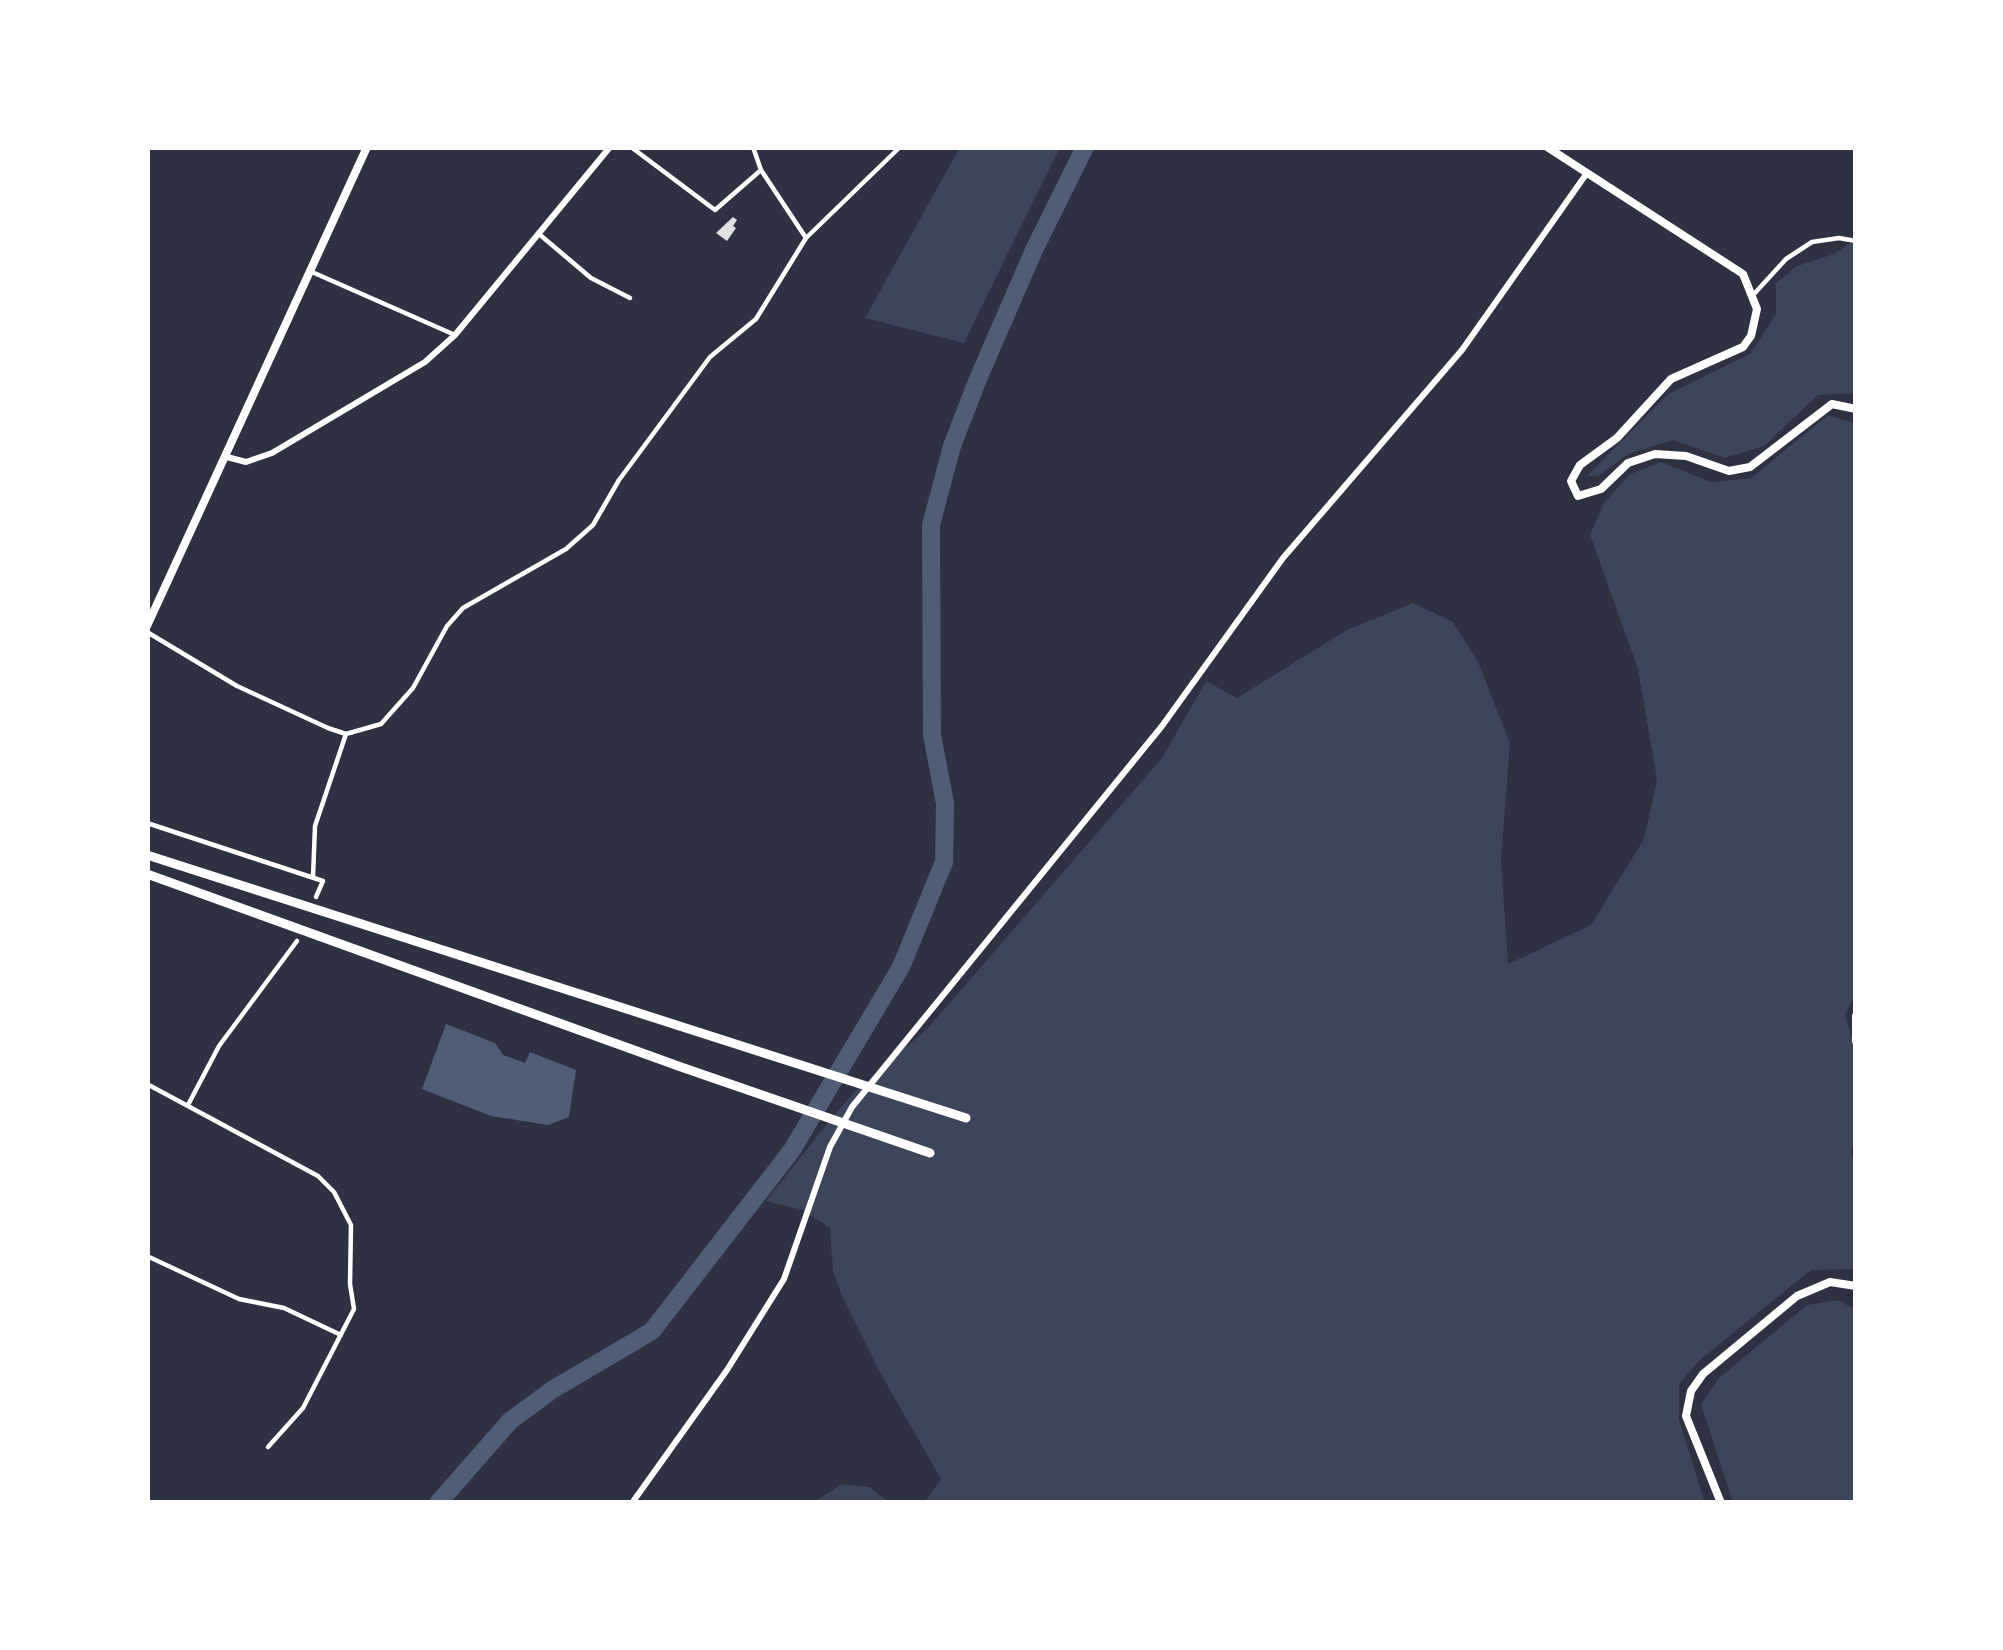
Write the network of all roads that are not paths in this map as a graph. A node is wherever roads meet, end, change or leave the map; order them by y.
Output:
1 (367, 147) edge
2 (610, 147) edge
3 (632, 147) edge
4 (753, 147) edge
5 (900, 147) edge
6 (1547, 147) edge
7 (761, 170) junction
8 (1587, 173) junction
9 (539, 234) junction
10 (806, 238) junction
11 (1856, 241) edge
12 (310, 272) junction
13 (1754, 294) junction
14 (630, 298) dead end
15 (455, 335) junction
16 (1856, 409) edge
17 (227, 458) junction
18 (147, 629) edge
19 (346, 734) junction
20 (147, 824) edge
21 (147, 855) edge
22 (147, 874) edge
23 (313, 877) junction
24 (316, 897) dead end
25 (297, 941) dead end
26 (1856, 1016) edge
27 (1856, 1041) edge
28 (147, 1085) edge
29 (188, 1105) junction
30 (966, 1118) dead end
31 (930, 1153) dead end
32 (147, 1256) edge
33 (1856, 1286) edge
34 (341, 1335) junction
35 (268, 1447) dead end
36 (1719, 1500) edge
37 (632, 1503) edge

1 - 12 main road
2 - 9 street
3 - 7 street
4 - 7 street
5 - 10 street
6 - 8 main road
7 - 10 street
8 - 13 main road
8 - 37 street
9 - 14 street
9 - 15 street
10 - 19 street
11 - 13 street
12 - 15 street
12 - 17 main road
13 - 16 main road
15 - 17 street
17 - 18 main road
18 - 19 street
19 - 23 street
20 - 23 street
21 - 30 highway
22 - 31 highway
23 - 24 street
25 - 29 street
26 - 27 main road
28 - 29 street
29 - 34 street
32 - 34 street
33 - 36 main road
34 - 35 street

